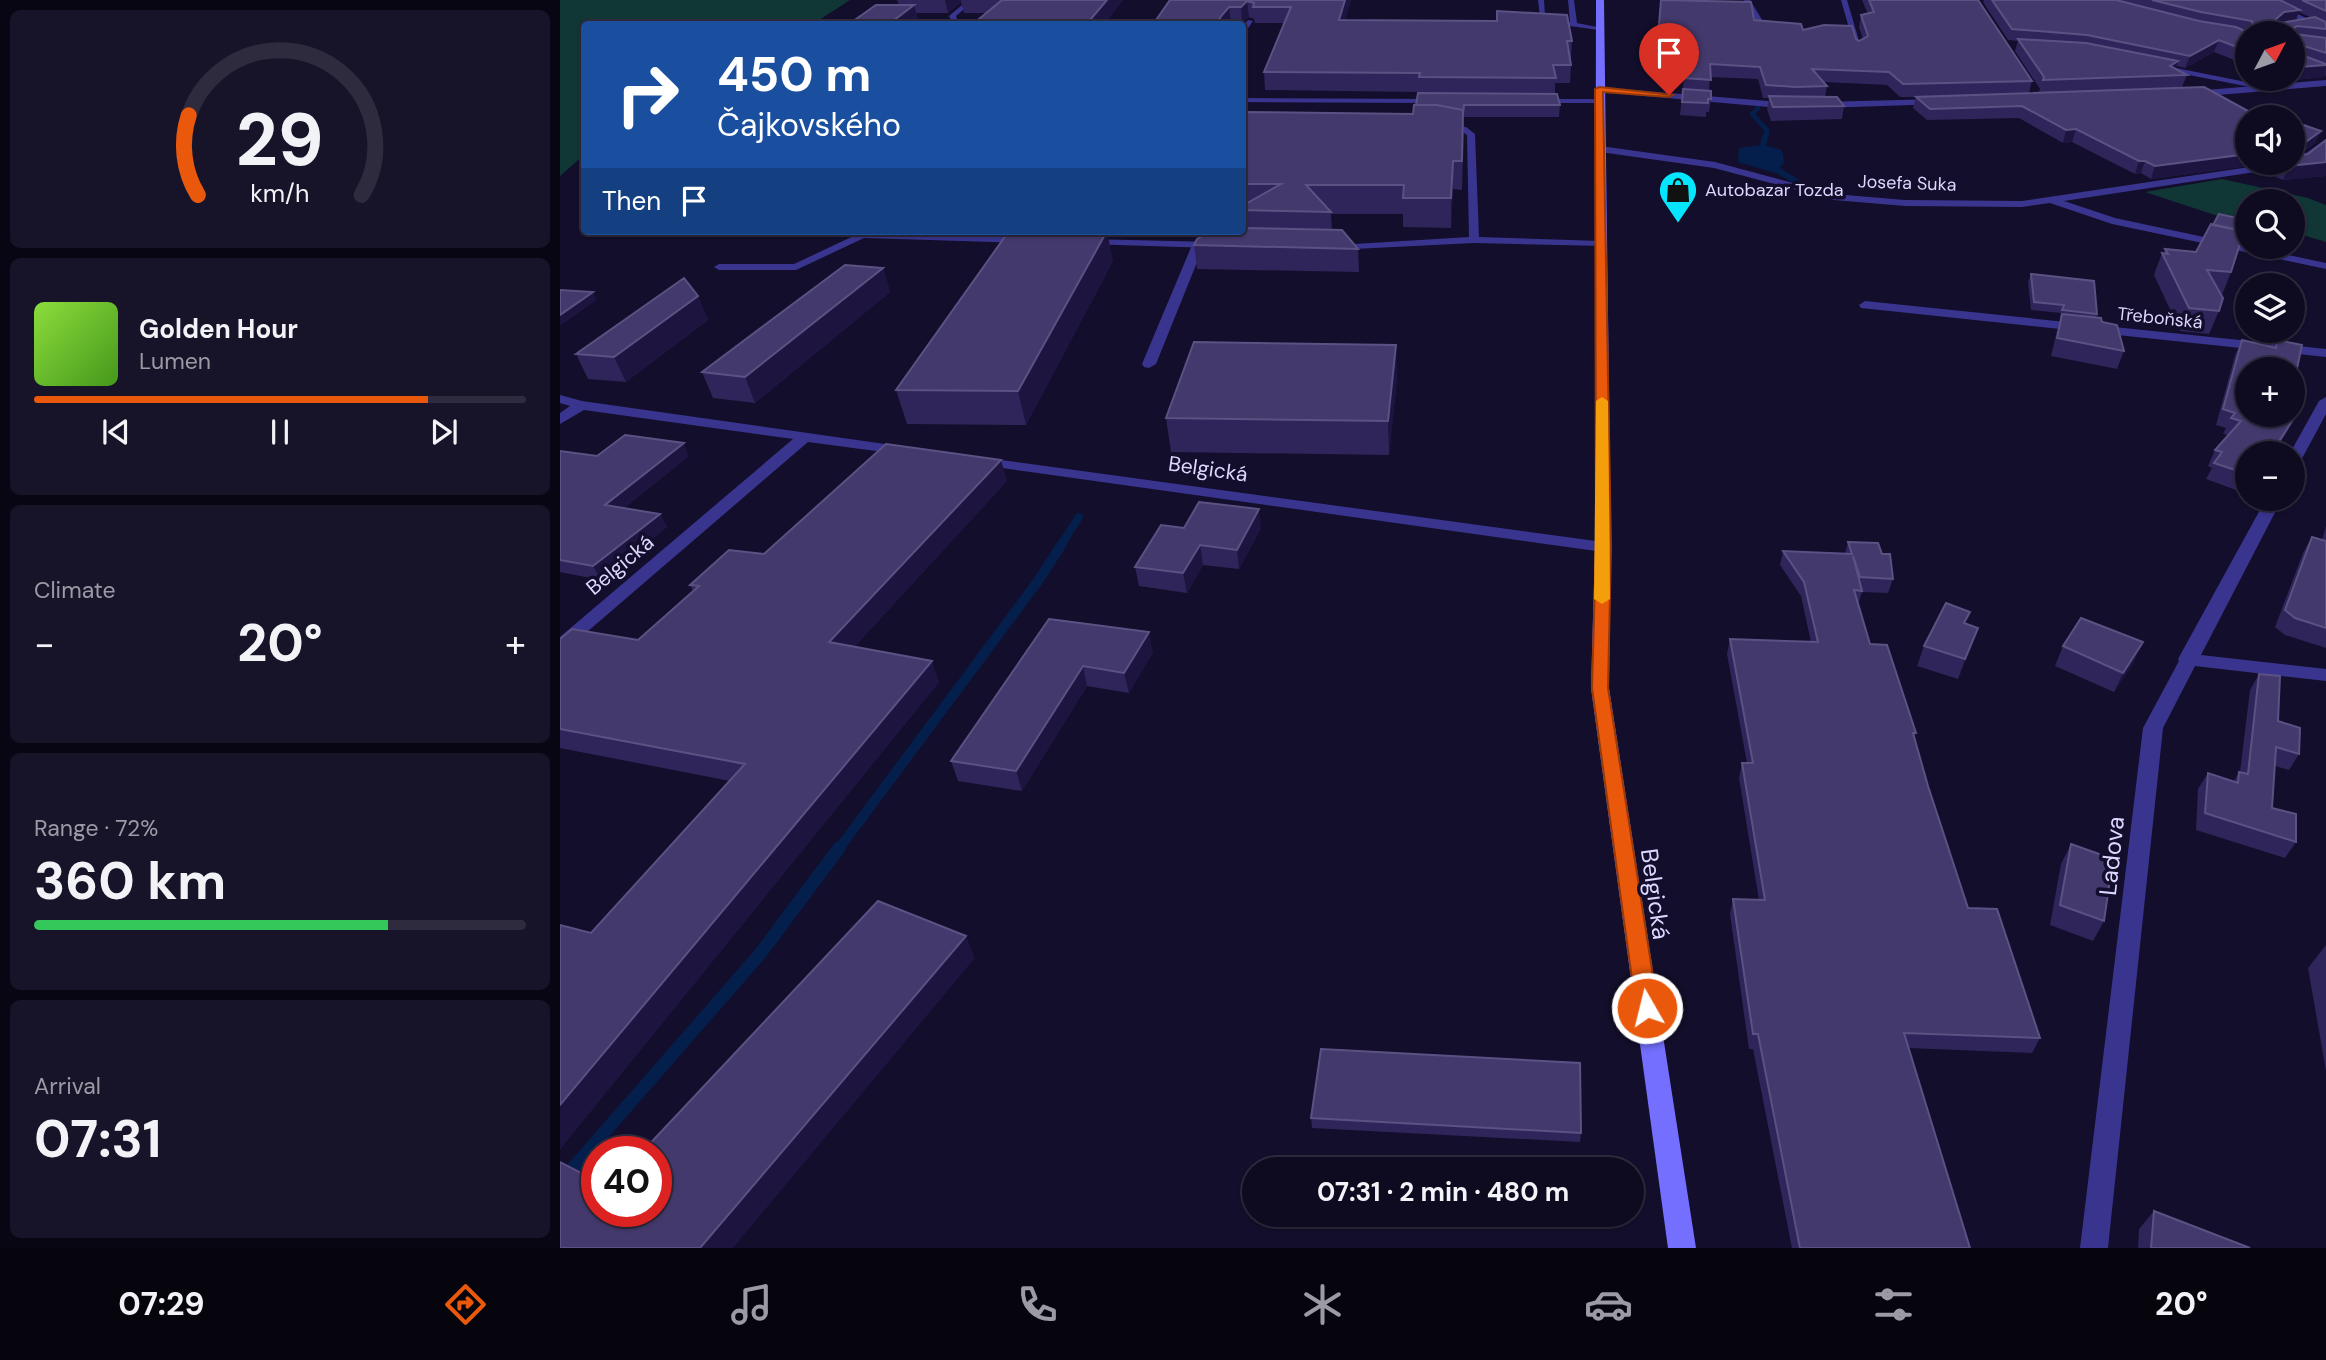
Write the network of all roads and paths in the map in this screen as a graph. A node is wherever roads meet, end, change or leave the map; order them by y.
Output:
1 (972, 0) edge
2 (1541, 0) edge
3 (1571, 0) edge
4 (1600, 0) edge
5 (1747, 0) edge
6 (1844, 0) edge
7 (2264, 0) edge
8 (952, 16) junction
9 (946, 21) edge
10 (954, 21) edge
11 (1250, 21) edge
12 (2326, 23) edge
13 (2305, 24) edge
14 (2311, 24) junction
15 (1574, 25) junction
16 (1246, 28) edge
17 (1599, 28) junction
18 (1790, 31) edge
19 (2326, 31) edge
20 (1842, 33) edge
21 (1854, 34) junction
22 (1859, 49) edge
23 (2145, 63) edge
24 (2235, 82) edge
25 (2326, 83) edge
26 (2305, 85) edge
27 (1599, 89) junction
28 (2240, 91) edge
29 (2177, 95) edge
30 (1246, 100) edge
31 (1448, 101) edge
32 (1531, 101) edge
33 (1600, 101) junction
34 (1952, 102) edge
35 (1439, 128) edge
36 (2326, 142) edge
37 (1600, 149) junction
38 (2049, 200) junction
39 (859, 235) edge
40 (912, 235) edge
41 (1036, 240) edge
42 (1474, 240) junction
43 (1077, 241) edge
44 (1198, 244) junction
45 (1601, 244) junction
46 (1224, 245) edge
47 (1329, 248) edge
48 (719, 267) dead end
49 (2326, 267) edge
50 (1865, 305) dead end
51 (2326, 353) edge
52 (1149, 364) dead end
53 (560, 399) edge
54 (2326, 401) edge
55 (581, 405) junction
56 (560, 420) edge
57 (805, 437) junction
58 (2304, 441) edge
59 (915, 452) edge
60 (957, 458) edge
61 (2268, 511) edge
62 (1604, 547) junction
63 (560, 646) edge
64 (2188, 659) junction
65 (2326, 675) edge
66 (1682, 1248) edge
67 (2094, 1248) edge

1 - 8 lane
2 - 15 lane
3 - 15 lane
4 - 17 street, Belgická
5 - 18 lane
6 - 21 lane
7 - 14 street
8 - 9 lane
8 - 10 lane
11 - 16 lane
12 - 14 street
13 - 14 street
14 - 19 street
15 - 17 lane
17 - 27 street, Belgická
20 - 21 lane
21 - 22 lane
23 - 24 lane
25 - 26 street
27 - 33 street, Belgická
27 - 34 street
28 - 29 street
30 - 31 lane
32 - 33 lane
33 - 37 street, Belgická
35 - 42 lane
36 - 38 street, Josefa Suka
37 - 38 street, Josefa Suka
37 - 45 street, Belgická
38 - 49 street, Josefa Suka
39 - 48 lane
40 - 41 lane
42 - 45 lane
42 - 47 lane
43 - 44 lane
44 - 46 lane
44 - 52 street
45 - 62 street, Belgická
50 - 51 street, Třeboňská
53 - 55 street
54 - 58 street
55 - 56 street
55 - 57 street
57 - 59 street
57 - 63 street, Belgická
60 - 62 street, Belgická
61 - 64 street, Ladova
62 - 66 street, Belgická
64 - 65 street
64 - 67 street, Ladova

